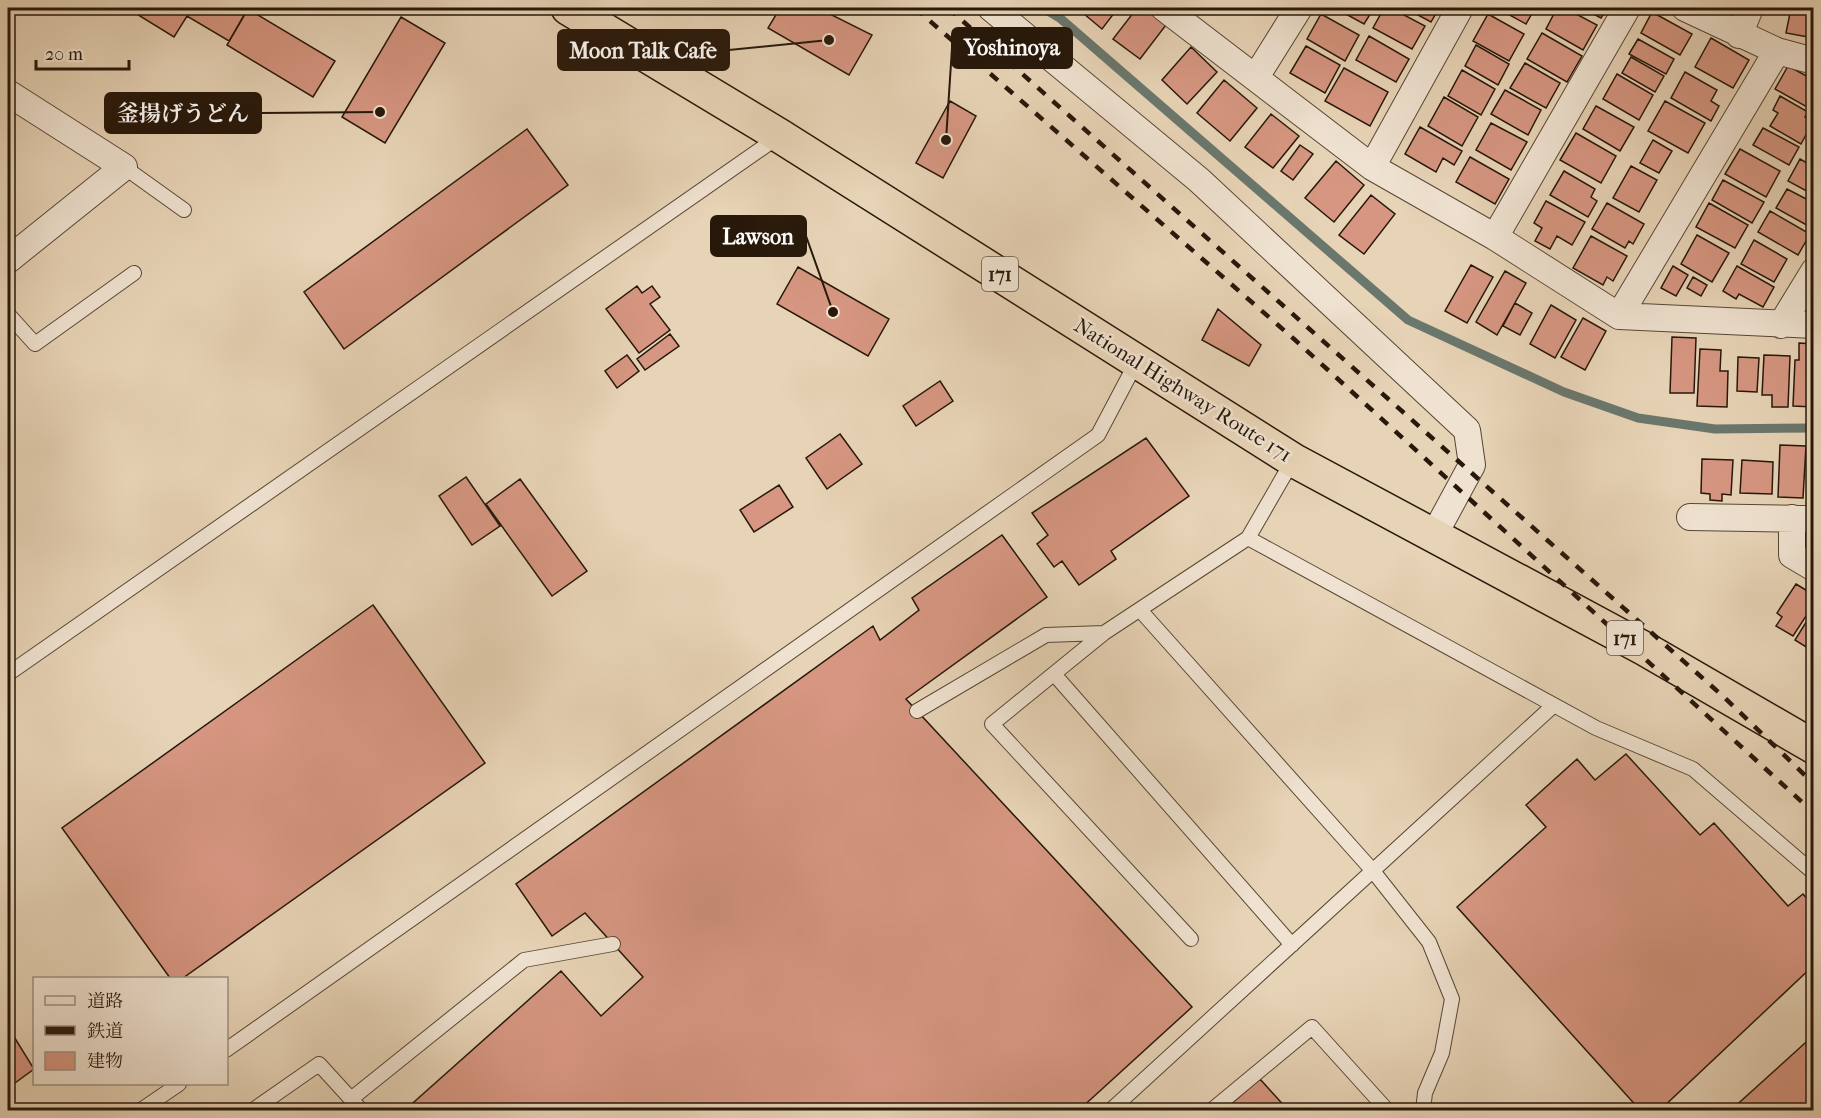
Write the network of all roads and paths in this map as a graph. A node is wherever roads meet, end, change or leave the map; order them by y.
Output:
1 (568, 8) edge
2 (991, 8) edge
3 (1164, 8) edge
4 (1299, 8) edge
5 (1460, 8) edge
6 (1627, 8) edge
7 (1685, 8) edge
8 (1750, 8) edge
9 (1739, 35) junction
10 (1777, 51) junction
11 (1814, 61) edge
12 (1256, 77) junction
13 (8, 93) edge
14 (780, 136) junction
15 (124, 167) junction
16 (1372, 167) junction
17 (184, 210) dead end
18 (1495, 237) junction
19 (8, 260) edge
20 (1814, 270) edge
21 (135, 273) dead end
22 (8, 314) edge
23 (1619, 316) junction
24 (1782, 325) junction
25 (1814, 326) edge
26 (1137, 361) junction
27 (1293, 460) junction
28 (1690, 517) dead end
29 (1803, 519) edge
30 (1248, 537) junction
31 (1433, 537) junction
32 (1814, 568) edge
33 (1140, 610) junction
34 (1104, 633) junction
35 (8, 674) edge
36 (1054, 674) junction
37 (1554, 705) junction
38 (917, 711) dead end
39 (1814, 747) edge
40 (1373, 871) junction
41 (1814, 873) edge
42 (1191, 939) dead end
43 (613, 944) dead end
44 (1292, 945) junction
45 (228, 1049) edge
46 (176, 1085) edge
47 (351, 1099) junction
48 (141, 1110) edge
49 (253, 1110) edge
50 (362, 1110) edge
51 (1111, 1110) edge
52 (1212, 1110) edge
53 (1387, 1110) edge
54 (1423, 1110) edge

1 - 14 highway, National Highway Route 171 / 171
2 - 31 street
3 - 12 street
4 - 12 street
5 - 16 street
6 - 18 street
7 - 9 street
8 - 9 street
9 - 10 street
10 - 11 street
10 - 23 street
12 - 16 street
13 - 15 street
14 - 26 highway, National Highway Route 171 / 171
14 - 35 lane
15 - 17 lane
15 - 19 street
16 - 18 street
18 - 23 street
20 - 24 street
21 - 22 lane
23 - 24 street
24 - 25 street
26 - 27 highway, National Highway Route 171 / 171
26 - 45 lane
27 - 30 lane
27 - 31 highway, National Highway Route 171 / 171
28 - 29 street
29 - 32 street
30 - 33 lane
30 - 37 lane
31 - 39 highway, National Highway Route 171 / 171
33 - 34 lane
33 - 40 lane
34 - 36 lane
34 - 38 lane
36 - 42 lane
36 - 44 lane
37 - 40 lane
37 - 41 lane
40 - 44 lane
40 - 54 lane
43 - 47 lane
44 - 51 lane
46 - 48 lane
47 - 49 lane
47 - 50 lane
52 - 53 lane

